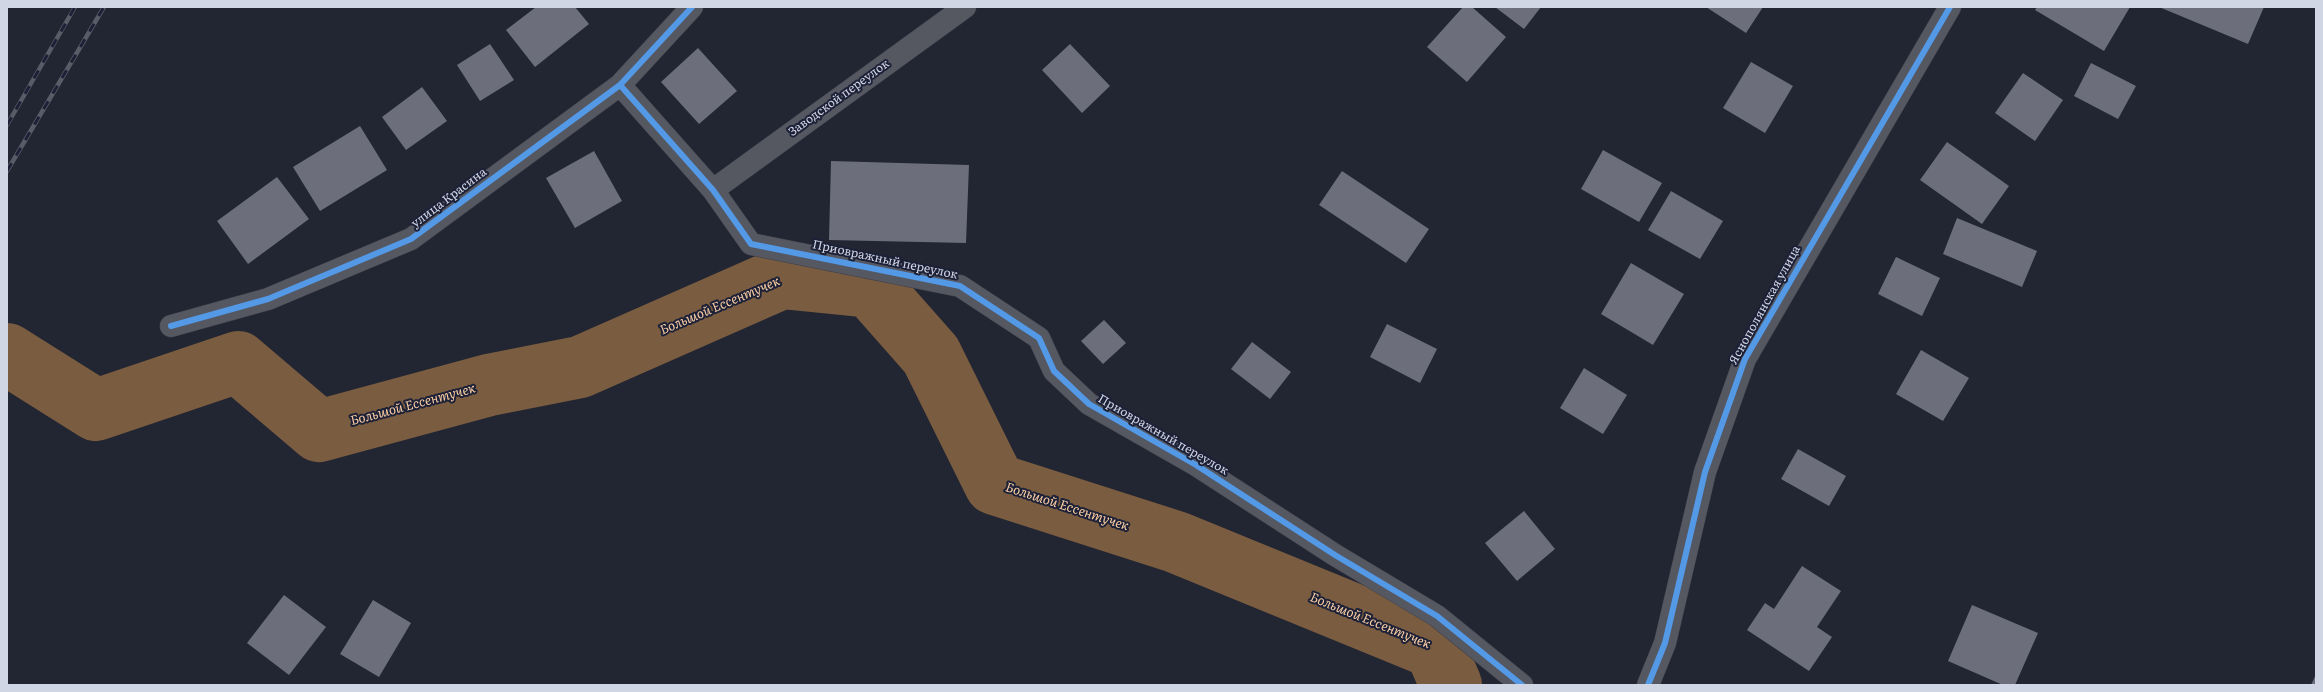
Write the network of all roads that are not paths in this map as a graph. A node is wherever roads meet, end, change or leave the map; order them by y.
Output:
1 (692, 7) edge
2 (965, 7) edge
3 (1950, 7) edge
4 (620, 84) junction
5 (713, 190) junction
6 (171, 326) dead end
7 (1522, 685) edge
8 (1648, 685) edge

1 - 4 street, улица Красина
2 - 5 street, Заводской переулок
3 - 8 street, Яснополянская улица
4 - 5 street, Приовражный переулок
4 - 6 street, улица Красина
5 - 7 street, Приовражный переулок

